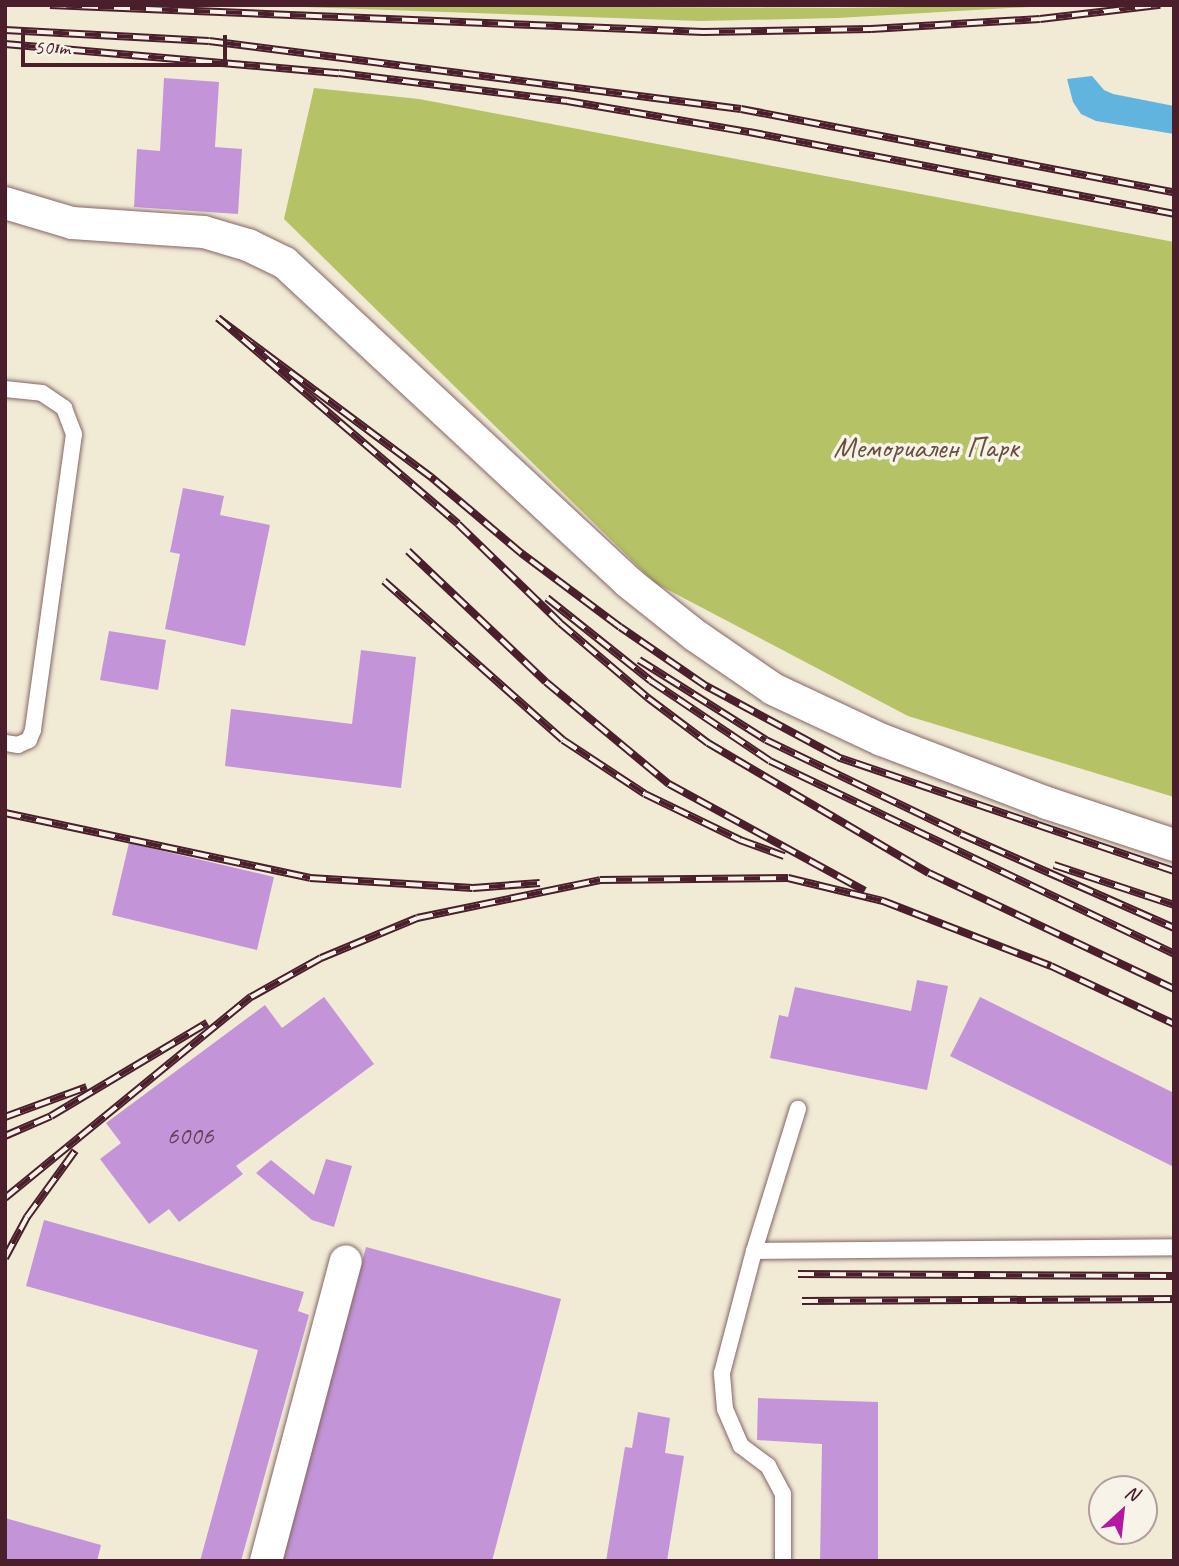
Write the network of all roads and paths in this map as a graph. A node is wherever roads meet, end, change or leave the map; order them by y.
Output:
1 (5, 203) edge
2 (5, 389) edge
3 (5, 743) edge
4 (1174, 845) edge
5 (798, 1109) dead end
6 (1174, 1247) edge
7 (754, 1251) junction
8 (346, 1261) dead end
9 (266, 1561) edge
10 (783, 1561) edge

1 - 4 street
2 - 3 lane
5 - 7 lane
6 - 7 lane
7 - 10 lane
8 - 9 street

